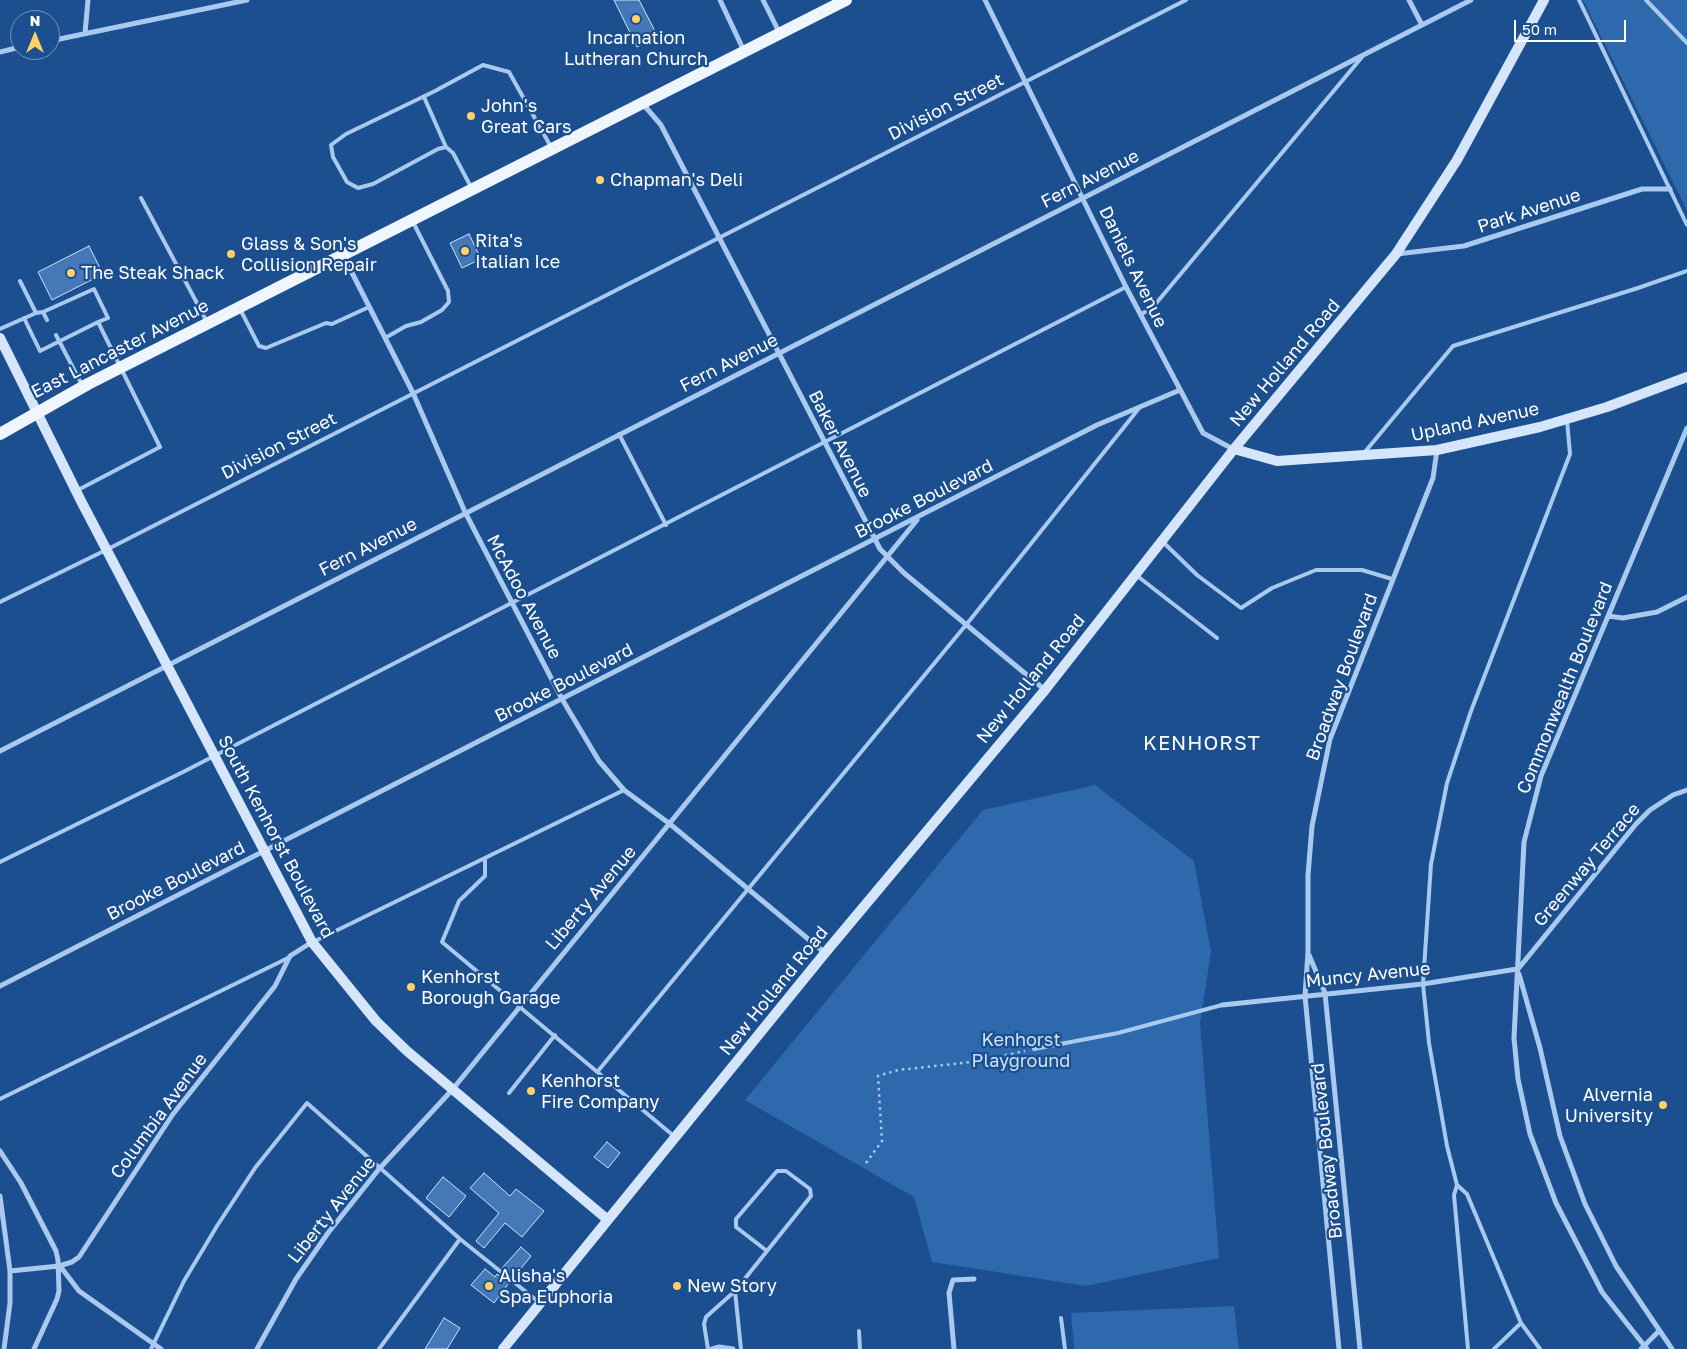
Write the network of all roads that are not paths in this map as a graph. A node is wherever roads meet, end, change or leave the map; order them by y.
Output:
1 (88, 0) edge
2 (247, 0) edge
3 (720, 0) edge
4 (763, 0) edge
5 (846, 0) edge
6 (985, 0) edge
7 (1186, 0) edge
8 (1409, 0) edge
9 (1471, 0) edge
10 (1544, 0) edge
11 (1579, 0) edge
12 (1646, 0) edge
13 (1654, 0) edge
14 (1650, 5) junction
15 (1422, 25) junction
16 (85, 33) junction
17 (780, 33) junction
18 (60, 39) edge
19 (1687, 43) edge
20 (744, 51) junction
21 (1363, 55) junction
22 (1025, 82) junction
23 (424, 97) junction
24 (643, 104) junction
25 (446, 147) junction
26 (552, 149) junction
27 (1670, 189) junction
28 (473, 190) junction
29 (141, 198) dead end
30 (1083, 198) junction
31 (412, 220) junction
32 (1687, 225) edge
33 (718, 238) junction
34 (1396, 254) junction
35 (343, 255) junction
36 (1687, 271) edge
37 (20, 281) dead end
38 (1126, 287) junction
39 (63, 303) junction
40 (239, 307) junction
41 (369, 307) junction
42 (67, 309) dead end
43 (43, 312) junction
44 (36, 313) junction
45 (1140, 315) junction
46 (24, 318) junction
47 (47, 320) dead end
48 (98, 322) junction
49 (208, 323) junction
50 (76, 325) dead end
51 (0, 329) edge
52 (80, 331) junction
53 (56, 335) dead end
54 (0, 338) edge
55 (385, 338) junction
56 (59, 342) junction
57 (778, 353) junction
58 (121, 367) junction
59 (1687, 377) edge
60 (82, 387) junction
61 (1180, 390) junction
62 (413, 393) junction
63 (1141, 406) junction
64 (37, 412) junction
65 (1566, 417) junction
66 (1687, 428) edge
67 (0, 434) edge
68 (619, 434) junction
69 (824, 444) junction
70 (1234, 449) junction
71 (1437, 450) junction
72 (1360, 456) junction
73 (76, 491) junction
74 (465, 512) junction
75 (918, 518) junction
76 (666, 525) junction
77 (875, 540) junction
78 (1162, 541) junction
79 (108, 549) junction
80 (887, 558) junction
81 (1136, 575) junction
82 (1392, 579) junction
83 (1687, 597) edge
84 (0, 602) edge
85 (512, 603) junction
86 (1608, 616) junction
87 (966, 624) junction
88 (1217, 638) dead end
89 (167, 666) junction
90 (1045, 690) junction
91 (562, 699) junction
92 (0, 751) edge
93 (213, 756) junction
94 (624, 790) junction
95 (1687, 790) edge
96 (670, 824) junction
97 (263, 852) junction
98 (485, 859) junction
99 (0, 862) edge
100 (748, 888) junction
101 (312, 942) junction
102 (1308, 952) junction
103 (826, 953) junction
104 (290, 956) junction
105 (1517, 969) junction
106 (1423, 984) junction
107 (0, 986) edge
108 (1325, 993) junction
109 (1305, 996) junction
110 (1222, 1005) joint
111 (520, 1006) junction
112 (555, 1035) junction
113 (1034, 1050) road end
114 (598, 1071) junction
115 (452, 1090) junction
116 (509, 1093) dead end
117 (0, 1099) edge
118 (675, 1137) junction
119 (0, 1151) edge
120 (379, 1169) junction
121 (1457, 1185) junction
122 (0, 1196) edge
123 (608, 1220) junction
124 (460, 1239) junction
125 (767, 1251) junction
126 (59, 1266) junction
127 (10, 1271) junction
128 (974, 1279) dead end
129 (736, 1291) junction
130 (540, 1303) junction
131 (1061, 1318) dead end
132 (1521, 1323) junction
133 (858, 1331) dead end
134 (1658, 1331) junction
135 (152, 1346) edge
136 (1644, 1348) edge
137 (4, 1349) edge
138 (34, 1349) edge
139 (161, 1349) edge
140 (257, 1349) edge
141 (379, 1349) edge
142 (503, 1349) edge
143 (710, 1349) edge
144 (733, 1349) edge
145 (741, 1349) edge
146 (860, 1349) edge
147 (954, 1349) edge
148 (1064, 1349) edge
149 (1339, 1349) edge
150 (1360, 1349) edge
151 (1468, 1349) edge
152 (1494, 1349) edge
153 (1540, 1349) edge
154 (1672, 1349) edge

1 - 16 street
2 - 16 street
3 - 20 street
4 - 17 street
5 - 17 main road, East Lancaster Avenue
6 - 22 street, Daniels Avenue
7 - 22 lane, Division Street
8 - 15 street
9 - 15 street, Fern Avenue
10 - 34 main road, New Holland Road
11 - 27 lane
12 - 14 lane
13 - 14 lane
14 - 19 lane
15 - 21 street, Fern Avenue
16 - 18 street
17 - 20 main road, East Lancaster Avenue
20 - 24 main road, East Lancaster Avenue
21 - 30 street, Fern Avenue
21 - 45 lane
22 - 30 street, Daniels Avenue
22 - 33 lane, Division Street
23 - 25 lane
23 - 25 lane
23 - 26 lane
24 - 26 main road, East Lancaster Avenue
24 - 33 street, Baker Avenue
25 - 28 lane
26 - 28 main road, East Lancaster Avenue
27 - 32 lane
27 - 34 street, Park Avenue
28 - 31 main road, East Lancaster Avenue
29 - 49 lane
30 - 38 street, Daniels Avenue
30 - 57 street, Fern Avenue
31 - 35 main road, East Lancaster Avenue
31 - 55 lane
33 - 57 street, Baker Avenue
33 - 62 lane, Division Street
34 - 70 main road, New Holland Road
35 - 40 main road, East Lancaster Avenue
35 - 41 street, McAdoo Avenue
36 - 72 lane
37 - 44 lane
38 - 45 street, Daniels Avenue
38 - 69 lane
39 - 42 lane
39 - 43 lane
39 - 48 lane
40 - 41 lane
40 - 49 main road, East Lancaster Avenue
41 - 55 street, McAdoo Avenue
43 - 44 lane
43 - 47 lane
44 - 46 lane
45 - 61 street, Daniels Avenue
46 - 51 lane
46 - 56 lane
48 - 52 lane
48 - 58 lane
49 - 58 main road, East Lancaster Avenue
50 - 52 lane
52 - 56 lane
53 - 56 lane
54 - 64 main road, South Kenhorst Boulevard
55 - 62 street, McAdoo Avenue
56 - 60 lane
57 - 68 street, Fern Avenue
57 - 69 street, Baker Avenue
58 - 60 main road, East Lancaster Avenue
58 - 73 lane
59 - 65 main road, Upland Avenue
60 - 64 main road, East Lancaster Avenue
61 - 63 street, Brooke Boulevard
61 - 70 street, Daniels Avenue
62 - 74 street, McAdoo Avenue
62 - 79 lane, Division Street
63 - 75 street, Brooke Boulevard
63 - 87 lane, Brooke Boulevard
64 - 67 main road, East Lancaster Avenue
64 - 73 main road, South Kenhorst Boulevard
65 - 71 main road, Upland Avenue
65 - 106 lane
66 - 86 street, Commonwealth Boulevard
68 - 74 street, Fern Avenue
68 - 76 lane
69 - 76 lane
69 - 77 street, Baker Avenue
70 - 72 main road, Upland Avenue
70 - 78 main road, New Holland Road
71 - 72 main road, Upland Avenue
71 - 82 street, Broadway Boulevard
73 - 79 main road, South Kenhorst Boulevard
74 - 85 street, McAdoo Avenue
74 - 89 street, Fern Avenue
75 - 77 street, Brooke Boulevard
75 - 80 street, Liberty Avenue
76 - 85 lane
77 - 80 street, Baker Avenue
77 - 91 street, Brooke Boulevard
78 - 81 main road, New Holland Road
78 - 82 lane
79 - 84 lane, Division Street
79 - 89 main road, South Kenhorst Boulevard
80 - 87 street, Baker Avenue
80 - 96 street, Liberty Avenue
81 - 88 lane
81 - 90 main road, New Holland Road
82 - 102 street, Broadway Boulevard
83 - 86 street
85 - 91 street, McAdoo Avenue
85 - 93 lane
86 - 105 street, Commonwealth Boulevard
87 - 90 street, Baker Avenue
87 - 100 lane, Brooke Boulevard
89 - 92 street, Fern Avenue
89 - 93 main road, South Kenhorst Boulevard
90 - 103 main road, New Holland Road
91 - 94 street, McAdoo Avenue
91 - 97 street, Brooke Boulevard
93 - 97 main road, South Kenhorst Boulevard
93 - 99 lane
94 - 96 street, McAdoo Avenue
94 - 98 lane
95 - 105 street, Greenway Terrace
96 - 100 street, McAdoo Avenue
96 - 111 street, Liberty Avenue
97 - 101 main road, South Kenhorst Boulevard
97 - 107 street, Brooke Boulevard
98 - 101 lane
98 - 111 lane
100 - 103 street, McAdoo Avenue
100 - 114 lane, Brooke Boulevard
101 - 104 street
101 - 115 main road, South Kenhorst Boulevard
102 - 108 street, Broadway Boulevard
102 - 109 street, Broadway Boulevard
103 - 118 main road, New Holland Road
104 - 117 lane
104 - 126 street, Columbia Avenue
105 - 106 street, Muncy Avenue
105 - 134 street, Commonwealth Boulevard
105 - 136 street, Commonwealth Boulevard
106 - 108 street, Muncy Avenue
106 - 121 lane
108 - 109 street, Muncy Avenue
108 - 150 street, Broadway Boulevard
109 - 110 street, Muncy Avenue
109 - 149 street, Broadway Boulevard
110 - 113 lane
111 - 112 lane
111 - 115 street, Liberty Avenue
112 - 114 lane
112 - 116 lane
114 - 118 lane
115 - 120 street, Liberty Avenue
115 - 123 main road, South Kenhorst Boulevard
118 - 123 main road, New Holland Road
119 - 126 street
120 - 124 lane
120 - 135 lane
120 - 140 street, Liberty Avenue
121 - 132 lane
121 - 151 lane
122 - 127 street
123 - 130 main road, New Holland Road
124 - 130 lane
124 - 141 lane
125 - 125 lane
125 - 129 lane
126 - 127 street, Columbia Avenue
126 - 135 street
126 - 138 street
127 - 137 street
128 - 147 street
129 - 143 lane
129 - 145 lane
130 - 142 main road, New Holland Road
131 - 148 lane
132 - 152 lane
132 - 153 lane
133 - 146 lane
134 - 136 street
134 - 154 street, Commonwealth Boulevard
135 - 139 street
143 - 144 street

